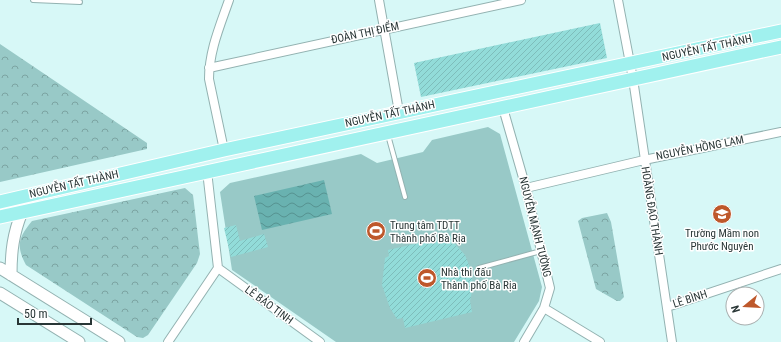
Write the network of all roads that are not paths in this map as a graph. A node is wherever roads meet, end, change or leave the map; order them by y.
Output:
1 (33, 0) edge
2 (229, 0) edge
3 (379, 0) edge
4 (521, 0) edge
5 (618, 0) edge
6 (80, 2) dead end
7 (384, 29) junction
8 (781, 31) edge
9 (781, 47) edge
10 (628, 64) junction
11 (209, 68) junction
12 (633, 79) junction
13 (503, 108) junction
14 (399, 112) junction
15 (388, 132) junction
16 (781, 132) edge
17 (224, 150) junction
18 (644, 160) junction
19 (207, 171) junction
20 (526, 188) junction
21 (405, 197) dead end
22 (0, 202) edge
23 (22, 212) junction
24 (0, 217) edge
25 (541, 250) junction
26 (0, 268) edge
27 (218, 268) junction
28 (479, 268) dead end
29 (781, 269) edge
30 (11, 275) junction
31 (0, 293) edge
32 (667, 307) junction
33 (544, 308) junction
34 (79, 342) edge
35 (119, 342) edge
36 (168, 342) edge
37 (320, 342) edge
38 (524, 342) edge
39 (600, 342) edge
40 (672, 342) edge

1 - 6 lane
2 - 11 street
3 - 7 street
4 - 7 street, ĐOÀN THỊ ĐIỂM
5 - 10 street, HOÀNG ĐẠO THÀNH
7 - 11 street, ĐOÀN THỊ ĐIỂM
7 - 14 street
8 - 10 main road, NGUYỄN TẤT THÀNH
9 - 12 main road, NGUYỄN TẤT THÀNH
10 - 12 street, HOÀNG ĐẠO THÀNH
10 - 14 main road, NGUYỄN TẤT THÀNH
11 - 17 street
12 - 13 main road, NGUYỄN TẤT THÀNH
12 - 18 street, HOÀNG ĐẠO THÀNH
13 - 15 main road, NGUYỄN TẤT THÀNH
13 - 20 street, NGUYỄN MẠNH TƯỜNG
14 - 17 main road, NGUYỄN TẤT THÀNH
15 - 19 main road, NGUYỄN TẤT THÀNH
15 - 21 lane
16 - 18 street, NGUYỄN HỒNG LAM
17 - 22 main road, NGUYỄN TẤT THÀNH
18 - 20 street, NGUYỄN HỒNG LAM
18 - 32 street, HOÀNG ĐẠO THÀNH
19 - 23 main road, NGUYỄN TẤT THÀNH
19 - 27 street
20 - 25 street, NGUYỄN MẠNH TƯỜNG
23 - 24 main road, NGUYỄN TẤT THÀNH
23 - 30 main road
25 - 28 lane
25 - 33 street, NGUYỄN MẠNH TƯỜNG
26 - 30 main road
27 - 36 street
27 - 37 street, LÊ BẢO TỊNH
29 - 32 street, LÊ BÌNH
30 - 35 main road
31 - 34 main road
32 - 40 street, HOÀNG ĐẠO THÀNH
33 - 38 street, NGUYỄN MẠNH TƯỜNG
33 - 39 street

